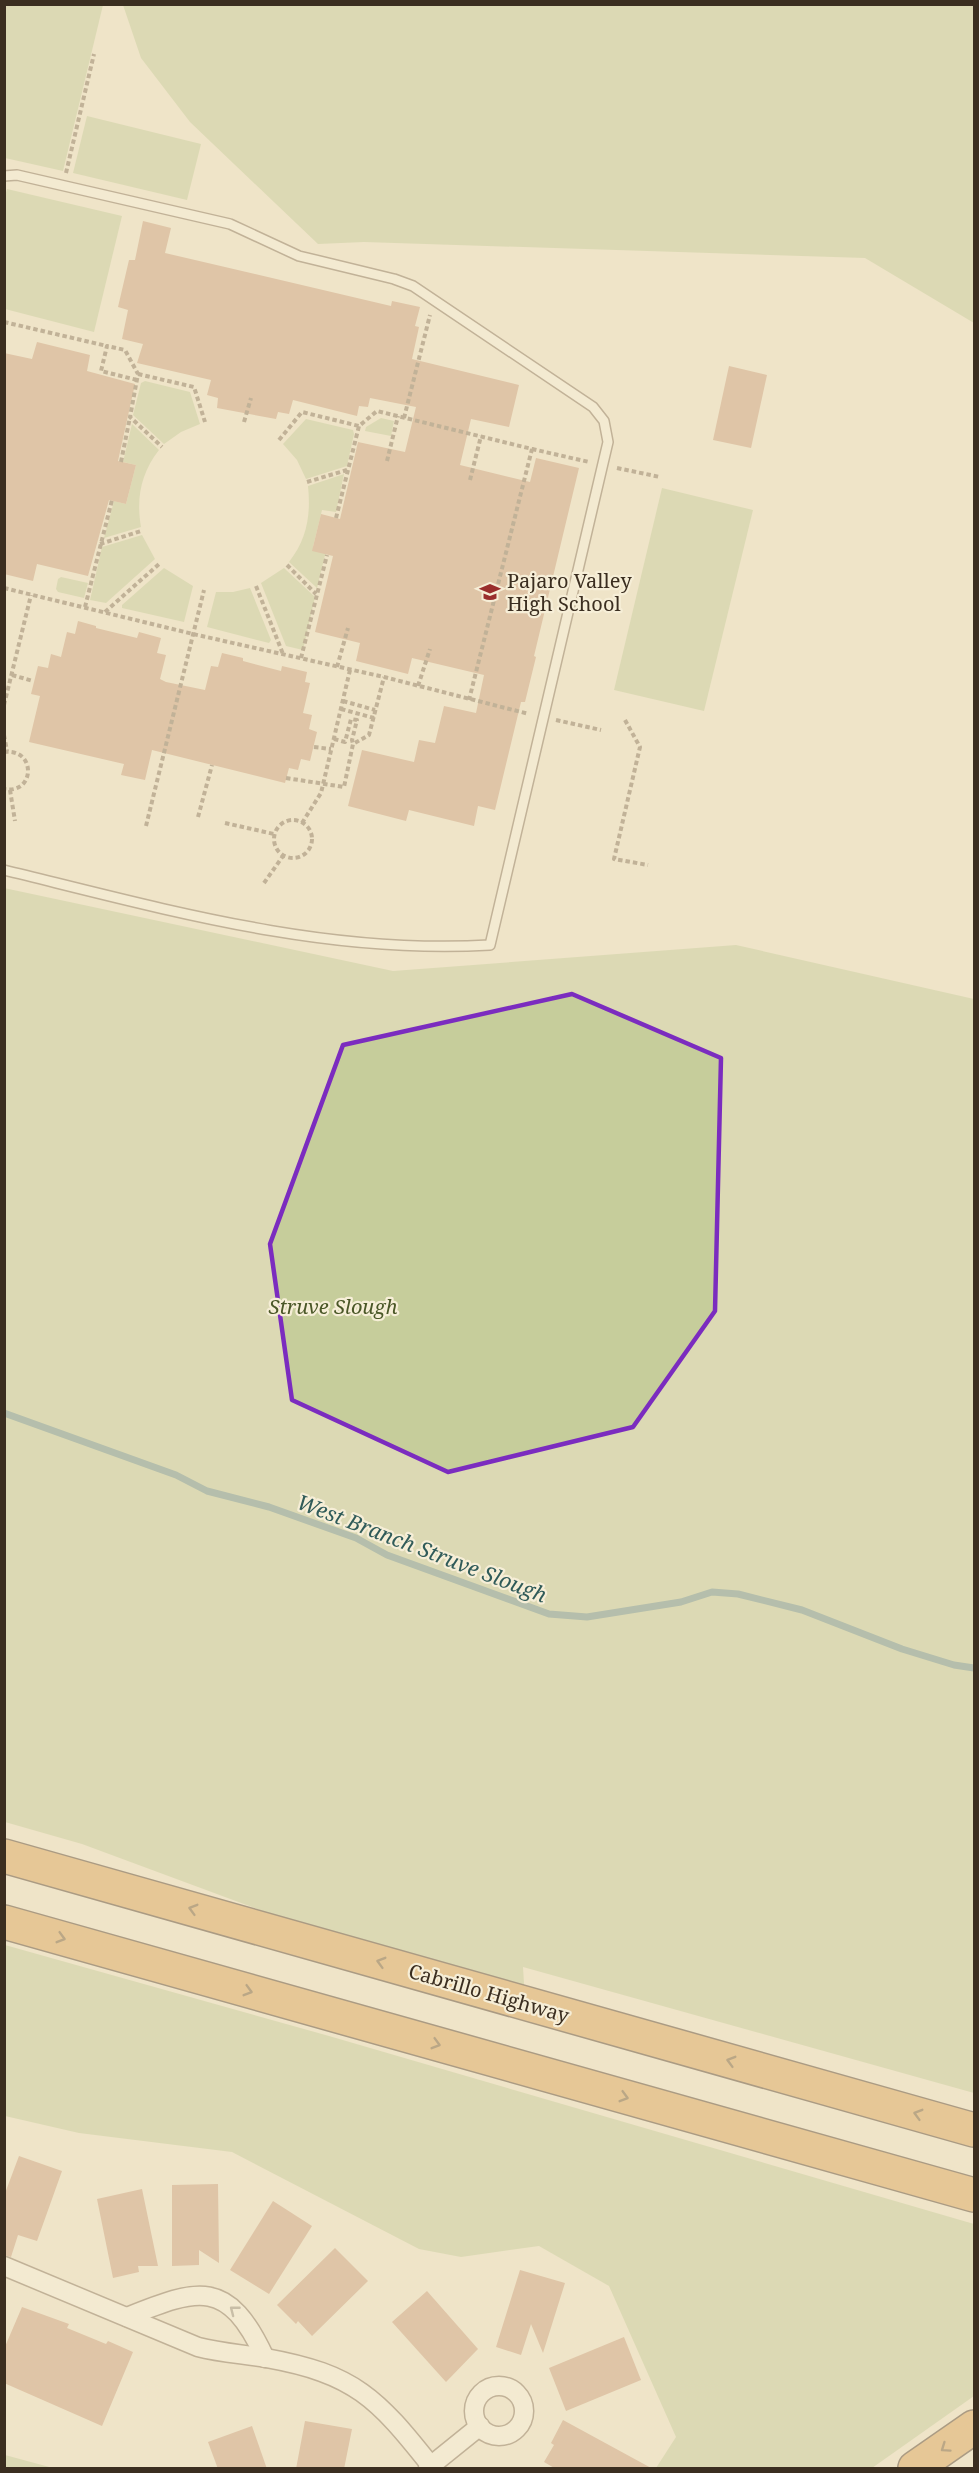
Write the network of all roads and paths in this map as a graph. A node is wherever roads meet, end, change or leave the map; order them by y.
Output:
1 (94, 54) dead end
2 (4, 176) edge
3 (63, 185) junction
4 (434, 300) junction
5 (4, 322) edge
6 (107, 346) junction
7 (138, 374) junction
8 (136, 380) junction
9 (251, 398) dead end
10 (398, 416) junction
11 (130, 417) junction
12 (404, 418) junction
13 (205, 422) dead end
14 (244, 422) dead end
15 (358, 426) junction
16 (481, 436) junction
17 (279, 440) dead end
18 (162, 447) dead end
19 (532, 449) junction
20 (387, 461) dead end
21 (121, 462) dead end
22 (603, 465) junction
23 (615, 468) dead end
24 (623, 469) dead end
25 (348, 470) junction
26 (660, 477) dead end
27 (470, 480) dead end
28 (307, 482) dead end
29 (112, 500) dead end
30 (336, 518) dead end
31 (141, 531) dead end
32 (100, 544) junction
33 (327, 555) dead end
34 (159, 564) dead end
35 (286, 565) dead end
36 (256, 586) dead end
37 (4, 588) edge
38 (204, 590) dead end
39 (316, 594) junction
40 (31, 595) junction
41 (85, 607) junction
42 (104, 612) junction
43 (348, 628) dead end
44 (193, 634) junction
45 (430, 649) dead end
46 (283, 654) junction
47 (301, 658) junction
48 (337, 667) junction
49 (350, 670) junction
50 (12, 675) junction
51 (384, 677) junction
52 (33, 681) dead end
53 (418, 686) junction
54 (469, 700) junction
55 (342, 701) junction
56 (4, 705) edge
57 (341, 709) junction
58 (375, 710) junction
59 (531, 715) dead end
60 (374, 717) junction
61 (626, 720) dead end
62 (565, 722) dead end
63 (601, 730) dead end
64 (4, 735) edge
65 (333, 739) junction
66 (353, 744) junction
67 (314, 747) dead end
68 (331, 750) junction
69 (6, 752) edge
70 (212, 765) dead end
71 (286, 778) dead end
72 (323, 783) junction
73 (7, 790) edge
74 (198, 817) dead end
75 (15, 821) dead end
76 (225, 823) dead end
77 (302, 823) junction
78 (146, 826) dead end
79 (274, 834) junction
80 (283, 856) junction
81 (648, 865) dead end
82 (4, 870) edge
83 (264, 884) dead end
84 (4, 1856) edge
85 (4, 1922) edge
86 (975, 2130) edge
87 (975, 2195) edge
88 (4, 2266) edge
89 (127, 2317) junction
90 (265, 2358) junction
91 (480, 2426) dead end
92 (975, 2427) edge
93 (429, 2467) edge
94 (915, 2469) edge

1 - 3 path
2 - 3 lane
3 - 4 lane
4 - 12 path
4 - 22 lane
5 - 6 path
6 - 7 path
6 - 8 path
7 - 8 path
7 - 13 path
8 - 11 path
9 - 14 path
10 - 12 path
10 - 15 path
10 - 20 path
11 - 18 path
11 - 21 path
12 - 16 path
15 - 17 path
15 - 25 path
16 - 19 path
16 - 27 path
19 - 22 path
19 - 54 path
22 - 23 path
22 - 82 lane
24 - 26 path
25 - 28 path
25 - 30 path
29 - 32 path
31 - 32 path
32 - 41 path
33 - 39 path
34 - 42 path
35 - 39 path
36 - 46 path
37 - 40 path
38 - 44 path
39 - 47 path
40 - 41 path
40 - 50 path
41 - 42 path
42 - 44 path
43 - 48 path
44 - 46 path
44 - 78 path
45 - 53 path
46 - 47 path
47 - 48 path
48 - 49 path
49 - 51 path
49 - 55 path
50 - 52 path
50 - 56 path
51 - 53 path
51 - 58 path
53 - 54 path
54 - 59 path
55 - 57 path
55 - 58 path
57 - 60 path
57 - 65 path
58 - 60 path
60 - 66 path
61 - 81 path
62 - 63 path
64 - 69 path
65 - 66 path
65 - 68 path
66 - 72 path
67 - 68 path
68 - 72 path
69 - 73 path
70 - 74 path
71 - 72 path
72 - 77 path
73 - 75 path
76 - 79 path
77 - 79 path
77 - 80 path
79 - 80 path
80 - 83 path
86 -> 84 highway, Cabrillo Highway
85 -> 87 highway
88 - 89 street
89 - 90 street
90 -> 89 street
90 - 93 street
91 - 93 street
92 -> 94 highway

